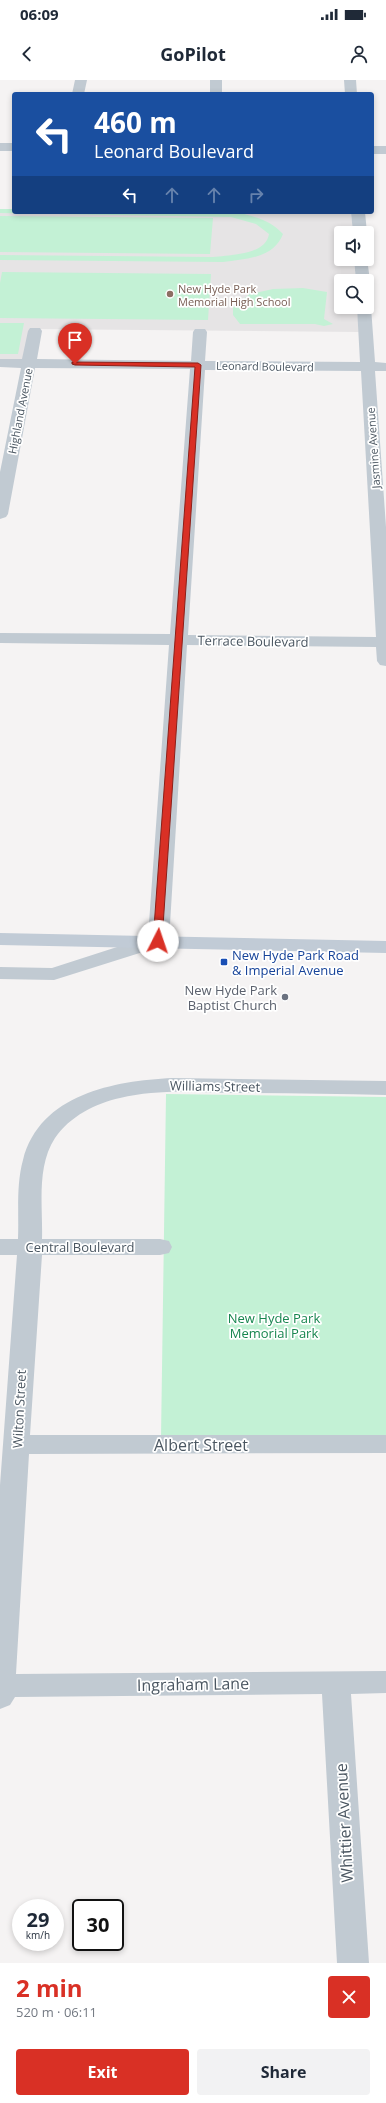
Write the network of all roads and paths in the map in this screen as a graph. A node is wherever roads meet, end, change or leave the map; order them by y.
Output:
1 (81, 80) edge
2 (216, 80) edge
3 (350, 80) edge
4 (78, 92) edge
5 (216, 92) edge
6 (351, 92) edge
7 (0, 147) edge
8 (12, 147) edge
9 (374, 150) edge
10 (386, 150) edge
11 (358, 214) edge
12 (359, 226) edge
13 (364, 314) edge
14 (35, 331) dead end
15 (200, 332) dead end
16 (0, 363) edge
17 (29, 363) junction
18 (198, 365) junction
19 (368, 367) junction
20 (386, 367) edge
21 (0, 514) edge
22 (0, 638) edge
23 (179, 640) junction
24 (385, 642) edge
25 (386, 661) edge
26 (0, 939) edge
27 (158, 941) junction
28 (386, 947) edge
29 (0, 973) edge
30 (386, 1088) edge
31 (53, 1125) joint
32 (0, 1247) edge
33 (30, 1247) junction
34 (160, 1247) dead end
35 (386, 1444) edge
36 (17, 1445) junction
37 (336, 1682) junction
38 (386, 1682) edge
39 (0, 1691) edge
40 (353, 1963) edge

1 - 4 street
2 - 5 street
3 - 6 street
7 - 8 street
9 - 10 street
11 - 12 street
13 - 19 street, Jasmine Avenue
14 - 17 street, Highland Avenue
15 - 18 street
16 - 17 street, Leonard Boulevard
17 - 18 street, Leonard Boulevard
17 - 21 street, Highland Avenue
18 - 19 street, Leonard Boulevard
18 - 23 street
19 - 20 street, Leonard Boulevard
19 - 24 street, Jasmine Avenue
22 - 23 street, Terrace Boulevard
23 - 24 street, Terrace Boulevard
23 - 27 street
24 - 25 street, Jasmine Avenue
26 - 27 main road
27 - 28 main road
27 - 29 street
30 - 31 street, Williams Street
31 - 33 street, Wilton Street
32 - 33 street, Central Boulevard
33 - 34 street, Central Boulevard
33 - 36 street, Wilton Street
35 - 36 street, Albert Street
36 - 39 street, Wilton Street
37 - 38 street, Ingraham Lane
37 - 39 street, Ingraham Lane
37 - 40 street, Whittier Avenue

